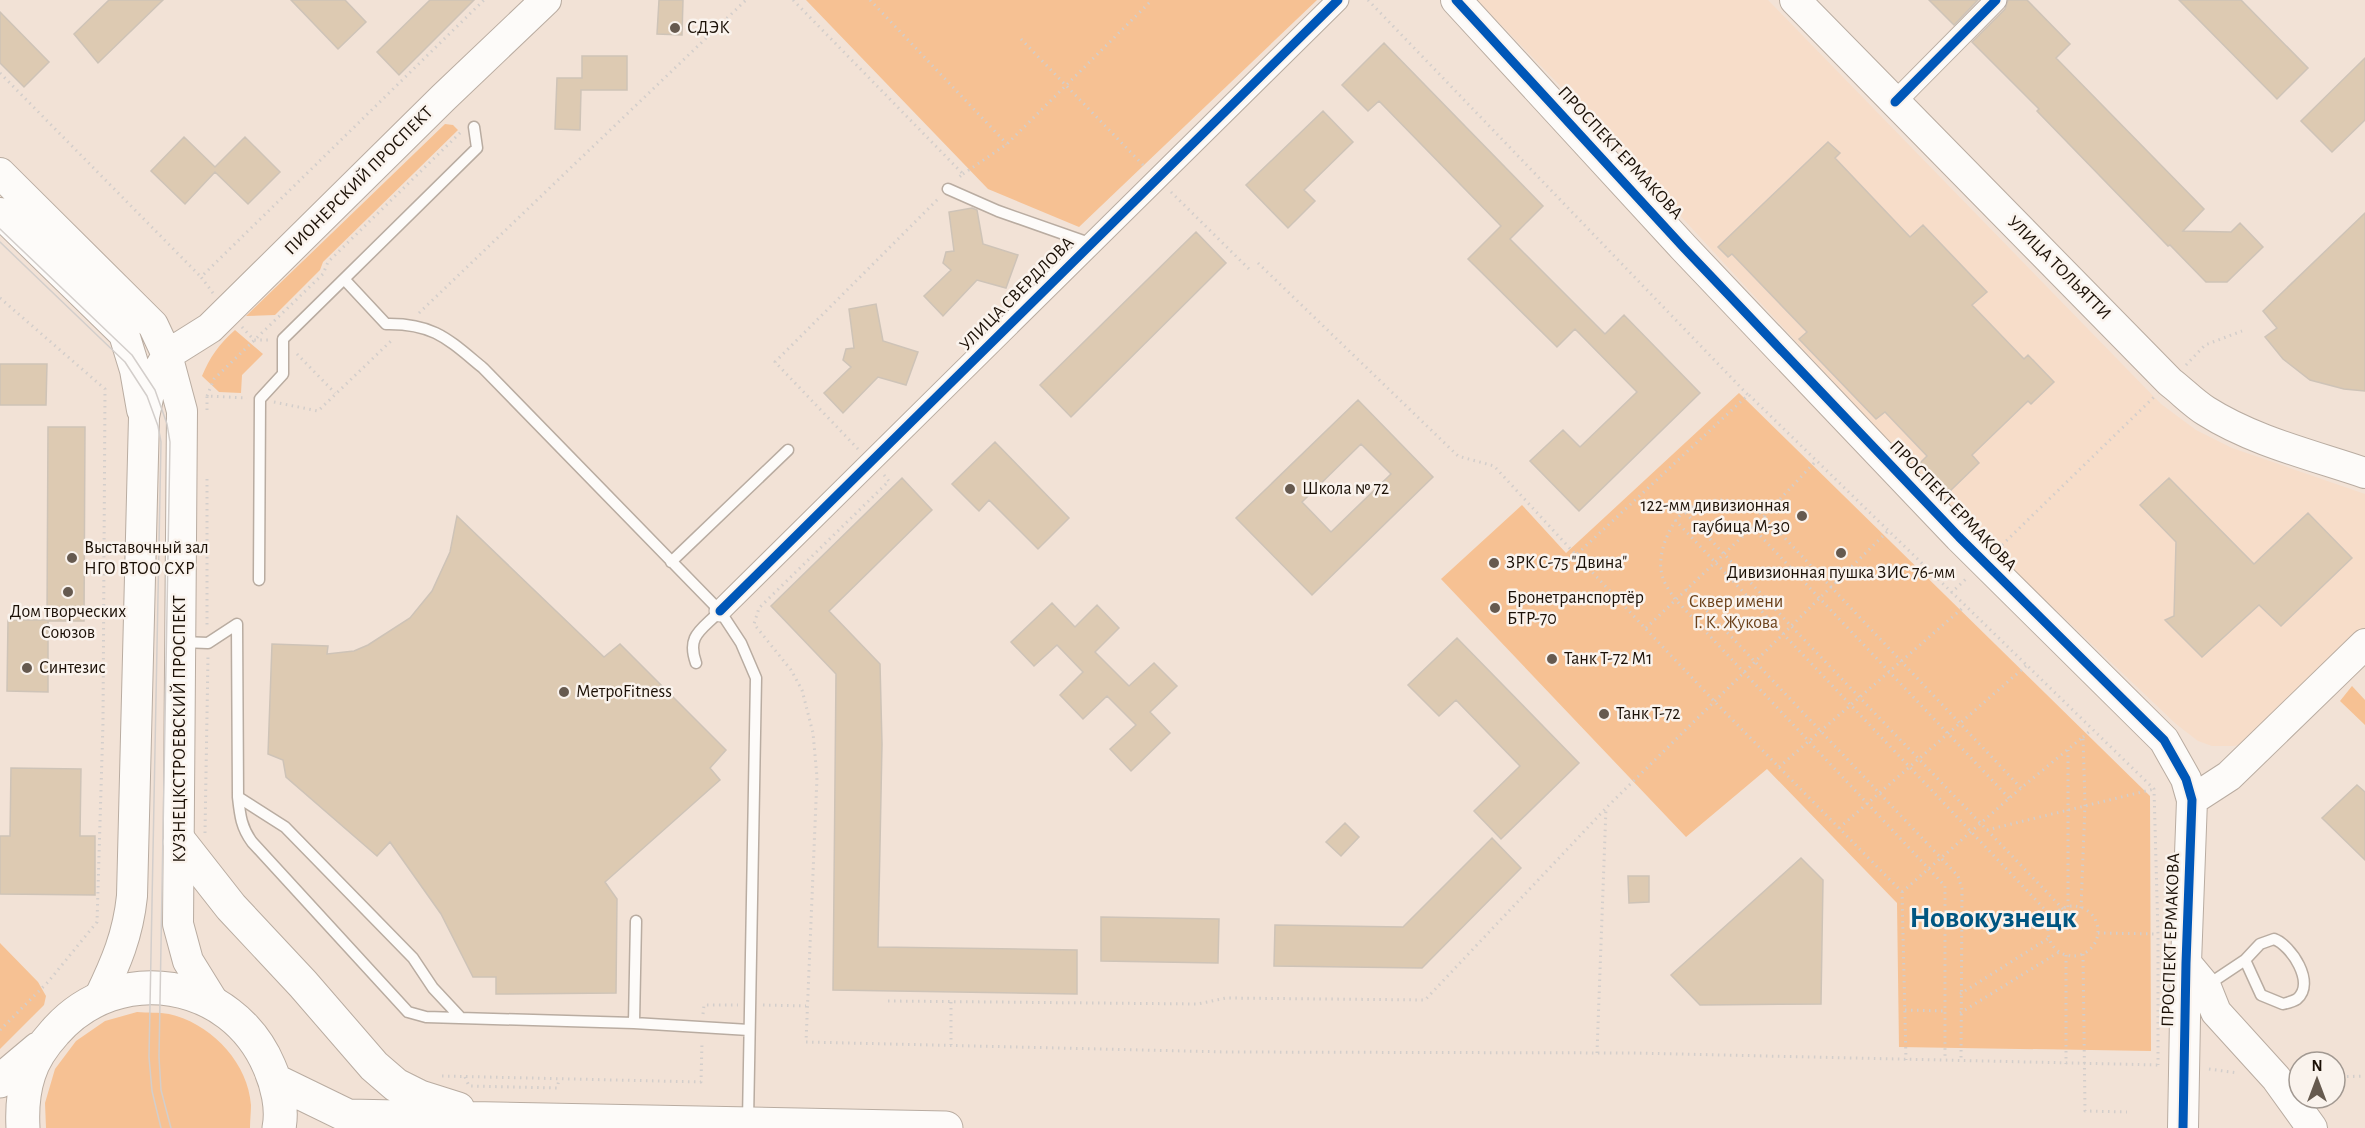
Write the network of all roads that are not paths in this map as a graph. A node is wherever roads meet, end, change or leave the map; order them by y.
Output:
1 (546, 0) edge
2 (1338, 0) edge
3 (1456, 0) edge
4 (1795, 0) edge
5 (1996, 0) edge
6 (1895, 102) junction
7 (472, 125) road end
8 (0, 173) edge
9 (948, 189) dead end
10 (32, 204) junction
11 (0, 213) edge
12 (1092, 244) junction
13 (344, 279) junction
14 (210, 328) junction
15 (124, 334) junction
16 (167, 355) junction
17 (194, 415) junction
18 (144, 417) junction
19 (788, 450) dead end
20 (2365, 472) edge
21 (671, 562) junction
22 (259, 580) dead end
23 (720, 611) junction
24 (195, 642) junction
25 (2365, 644) edge
26 (696, 663) dead end
27 (238, 797) junction
28 (2192, 800) junction
29 (192, 841) junction
30 (636, 921) dead end
31 (2245, 960) junction
32 (2186, 963) junction
33 (2206, 987) junction
34 (99, 998) junction
35 (214, 1003) junction
36 (461, 1018) junction
37 (634, 1023) junction
38 (749, 1029) junction
39 (42, 1046) junction
40 (0, 1081) edge
41 (276, 1081) junction
42 (338, 1122) edge
43 (488, 1124) edge
44 (748, 1124) junction
45 (0, 1126) edge
46 (7, 1128) edge
47 (22, 1128) edge
48 (279, 1128) edge
49 (946, 1128) edge
50 (2183, 1128) edge
51 (2312, 1128) edge

1 - 14 main road, ПИОНЕРСКИЙ ПРОСПЕКТ
2 - 12 street, УЛИЦА СВЕРДЛОВА
3 - 28 main road, ПРОСПЕКТ ЕРМАКОВА
4 - 6 main road, УЛИЦА ТОЛЬЯТТИ
5 - 6 street
6 - 20 main road, УЛИЦА ТОЛЬЯТТИ
7 - 13 lane
8 - 10 main road, КУЗНЕЦКСТРОЕВСКИЙ ПРОСПЕКТ
9 - 12 lane
10 - 14 main road
10 - 16 main road, КУЗНЕЦКСТРОЕВСКИЙ ПРОСПЕКТ
11 - 15 main road
12 - 23 street, УЛИЦА СВЕРДЛОВА
13 - 21 lane
13 - 22 lane
14 - 16 main road, ПИОНЕРСКИЙ ПРОСПЕКТ
14 - 17 main road, КУЗНЕЦКСТРОЕВСКИЙ ПРОСПЕКТ
15 - 16 main road
15 - 18 main road
16 - 17 main road, КУЗНЕЦКСТРОЕВСКИЙ ПРОСПЕКТ
16 - 18 main road
17 - 24 main road, КУЗНЕЦКСТРОЕВСКИЙ ПРОСПЕКТ
18 - 34 main road
19 - 21 lane
21 - 23 lane
23 - 26 lane
23 - 38 lane
24 - 27 lane
24 - 29 main road, КУЗНЕЦКСТРОЕВСКИЙ ПРОСПЕКТ
25 - 28 main road
27 - 36 lane
27 - 36 lane
28 - 32 main road, ПРОСПЕКТ ЕРМАКОВА
29 - 35 main road, КУЗНЕЦКСТРОЕВСКИЙ ПРОСПЕКТ
29 - 43 main road
30 - 37 lane
31 - 31 lane
31 - 33 lane
32 - 33 main road, ПРОСПЕКТ ЕРМАКОВА
32 - 50 main road, ПРОСПЕКТ ЕРМАКОВА
33 - 51 main road, ПРОСПЕКТ ЕРМАКОВА
34 - 35 main road
34 - 39 main road
35 - 41 main road
36 - 37 lane
37 - 38 lane
38 - 44 lane
39 - 40 main road
39 - 47 main road
41 - 42 main road
41 - 48 main road
42 - 43 main road
43 - 44 main road
44 - 49 main road
45 - 46 main road

